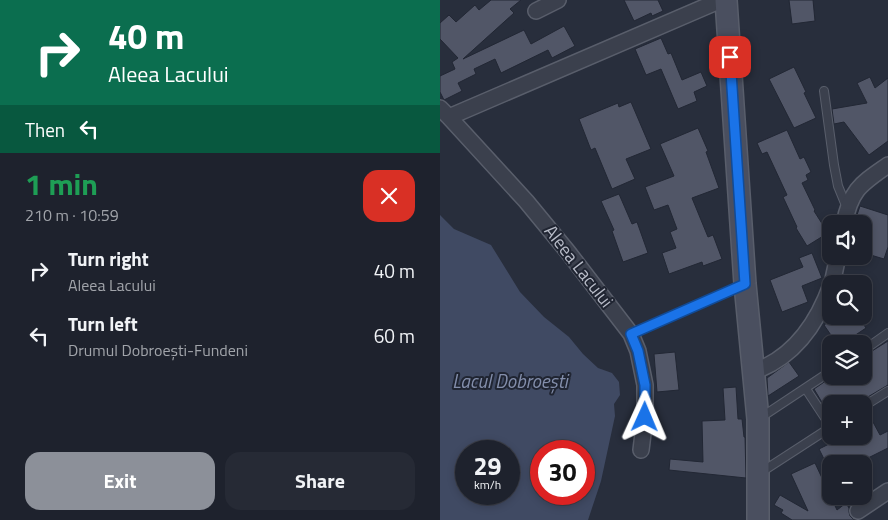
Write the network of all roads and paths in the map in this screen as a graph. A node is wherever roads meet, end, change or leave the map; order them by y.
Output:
1 (558, 0) edge
2 (721, 0) edge
3 (726, 0) edge
4 (536, 11) dead end
5 (824, 91) dead end
6 (445, 112) edge
7 (888, 165) edge
8 (847, 208) junction
9 (846, 215) edge
10 (745, 284) junction
11 (822, 307) edge
12 (888, 333) edge
13 (631, 334) junction
14 (872, 344) edge
15 (753, 372) junction
16 (822, 377) edge
17 (806, 389) junction
18 (888, 391) edge
19 (872, 401) edge
20 (822, 413) edge
21 (758, 419) junction
22 (822, 433) edge
23 (641, 450) dead end
24 (759, 474) junction
25 (888, 491) edge
26 (858, 511) dead end
27 (758, 520) edge

1 - 4 street
2 - 6 street
3 - 10 street
5 - 8 lane
6 - 13 street, Aleea Lacului
7 - 8 street
8 - 9 street
10 - 13 lane
10 - 15 street
11 - 15 street
12 - 14 lane
13 - 23 street, Aleea Lacului
15 - 21 street
16 - 17 lane
17 - 20 lane
17 - 21 lane
18 - 19 lane
21 - 24 street
22 - 24 lane
24 - 27 street
25 - 26 street

